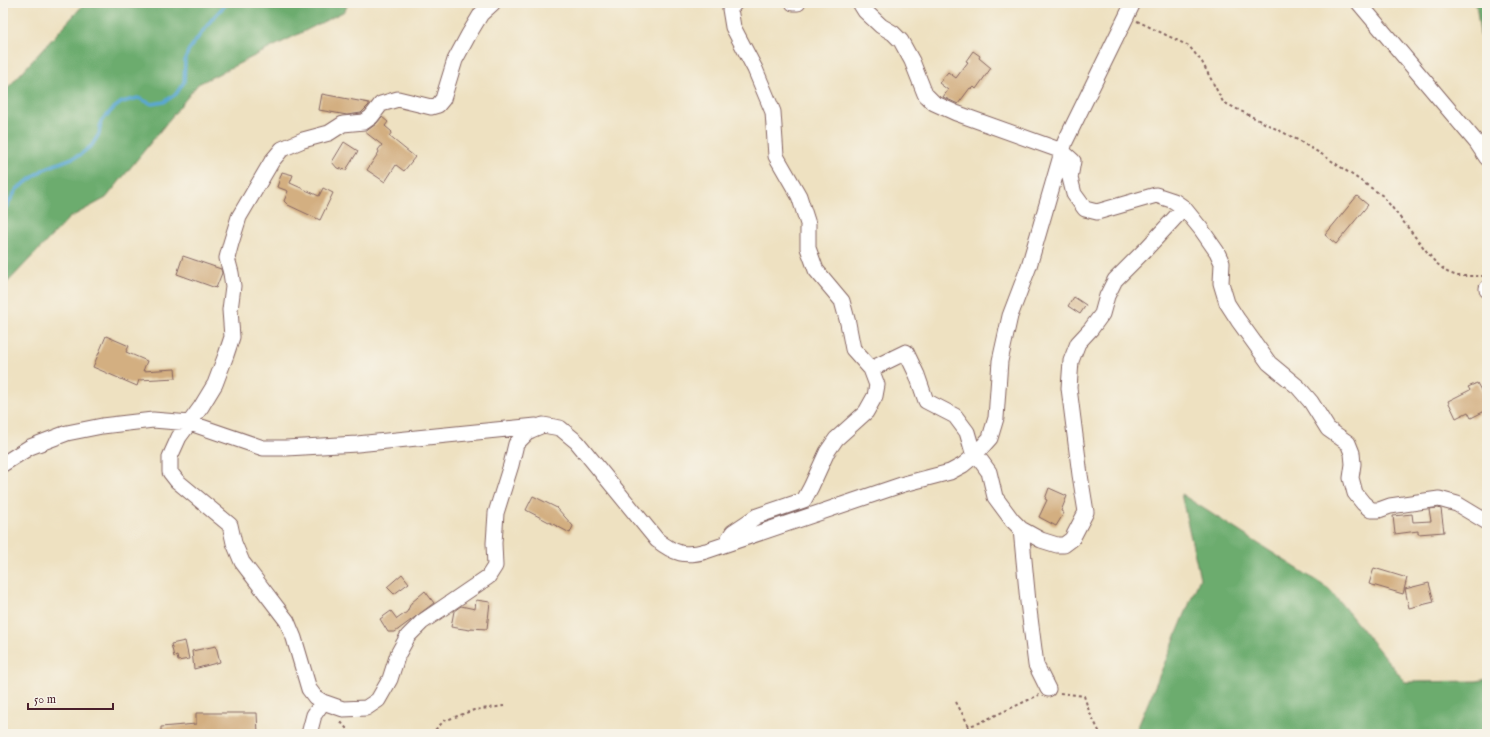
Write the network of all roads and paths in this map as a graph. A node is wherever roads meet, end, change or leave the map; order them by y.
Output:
1 (493, 3) edge
2 (735, 3) edge
3 (793, 3) edge
4 (798, 3) edge
5 (860, 3) edge
6 (1133, 3) edge
7 (1359, 3) edge
8 (1127, 17) junction
9 (1062, 151) junction
10 (1487, 158) edge
11 (1184, 208) junction
12 (1487, 276) edge
13 (871, 369) junction
14 (190, 423) junction
15 (542, 425) junction
16 (974, 456) junction
17 (3, 464) edge
18 (1487, 522) edge
19 (1021, 529) junction
20 (725, 544) junction
21 (1048, 689) junction
22 (323, 702) junction
23 (956, 702) dead end
24 (504, 706) dead end
25 (969, 726) junction
26 (1100, 733) dead end
27 (309, 734) edge
28 (431, 734) edge
29 (965, 734) edge

1 - 14 street
2 - 13 street
3 - 4 street
5 - 9 street
6 - 8 street
7 - 10 street
8 - 9 street
8 - 12 path
9 - 11 street
9 - 16 street
11 - 18 street
11 - 19 street
13 - 16 street
13 - 20 street
14 - 15 street
14 - 17 street
14 - 22 street
15 - 20 street
15 - 22 street
16 - 19 street
16 - 20 street
19 - 21 street
21 - 25 path
21 - 26 path
22 - 27 street
23 - 25 path
24 - 28 path
25 - 29 path

